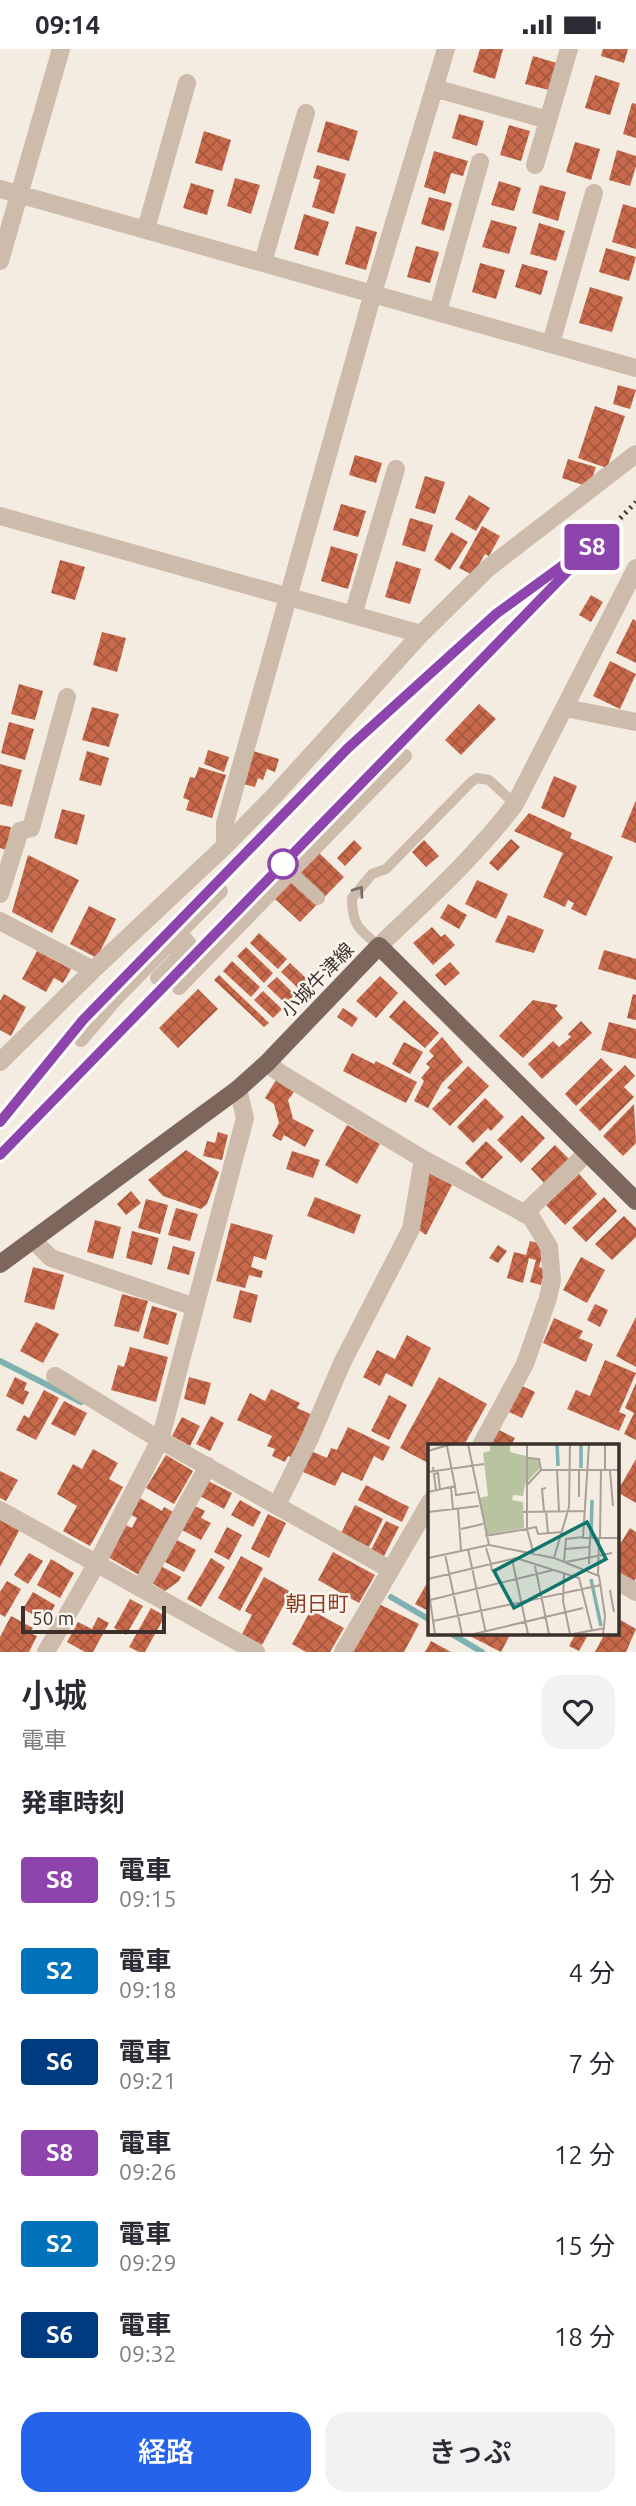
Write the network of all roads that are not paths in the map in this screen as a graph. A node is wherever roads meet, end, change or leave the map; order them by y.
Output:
1 (61, 49) edge
2 (446, 49) edge
3 (569, 49) edge
4 (187, 83) dead end
5 (434, 88) junction
6 (306, 113) dead end
7 (548, 120) junction
8 (480, 162) dead end
9 (535, 165) dead end
10 (0, 189) edge
11 (594, 193) dead end
12 (19, 194) junction
13 (146, 229) junction
14 (0, 261) edge
15 (263, 262) junction
16 (373, 293) junction
17 (438, 311) junction
18 (551, 344) junction
19 (636, 368) edge
20 (636, 454) edge
21 (396, 469) dead end
22 (0, 516) edge
23 (636, 568) edge
24 (288, 596) junction
25 (353, 615) junction
26 (421, 634) junction
27 (67, 697) dead end
28 (565, 708) junction
29 (636, 722) edge
30 (405, 755) dead end
31 (515, 804) junction
32 (225, 846) junction
33 (293, 874) junction
34 (221, 891) dead end
35 (0, 894) edge
36 (318, 898) dead end
37 (0, 921) edge
38 (379, 946) junction
39 (93, 970) junction
40 (153, 971) junction
41 (81, 1040) dead end
42 (0, 1062) edge
43 (267, 1063) junction
44 (238, 1089) junction
45 (587, 1153) junction
46 (423, 1159) junction
47 (636, 1201) edge
48 (524, 1214) junction
49 (33, 1240) junction
50 (0, 1264) edge
51 (195, 1307) junction
52 (54, 1376) dead end
53 (482, 1444) edge
54 (158, 1445) junction
55 (208, 1466) junction
56 (428, 1504) edge
57 (277, 1505) junction
58 (0, 1510) edge
59 (97, 1563) junction
60 (391, 1570) junction
61 (618, 1582) edge
62 (141, 1587) junction
63 (636, 1592) edge
64 (46, 1652) edge
65 (256, 1652) edge
66 (343, 1652) edge

1 - 12 street
2 - 5 street
3 - 7 street
4 - 13 street
5 - 7 street
5 - 16 street
6 - 15 street
7 - 9 street
8 - 17 street
10 - 12 street
11 - 18 street
12 - 13 street
12 - 14 street
13 - 15 street
15 - 16 street
16 - 17 street
16 - 24 street
17 - 18 street
18 - 19 street
20 - 26 street
21 - 25 street
22 - 24 street
23 - 28 street
24 - 25 street
24 - 32 street
25 - 26 street
26 - 32 street
27 - 35 street
28 - 29 street
28 - 31 street
30 - 33 street
31 - 38 street
38 -> 31 lane
32 - 39 street
33 - 36 street
33 - 40 street
34 - 40 street
37 - 39 street
38 - 43 main road, 小城牛津線
38 - 45 main road, 小城牛津線
39 - 42 street
40 - 41 street
43 - 44 main road, 小城牛津線
43 - 46 street
44 - 49 main road, 小城牛津線
44 - 51 street
45 - 47 main road, 小城牛津線
45 - 48 street
46 - 48 street
46 - 57 street
48 - 53 street
49 - 50 main road, 小城牛津線
49 - 51 street
51 - 54 street
52 - 54 street
54 - 55 street
54 - 59 street
55 - 57 street
55 - 62 street
56 - 60 street
57 - 60 street
58 - 59 street
59 - 62 street
59 - 64 street
60 - 66 street
61 - 63 street
62 - 65 street

